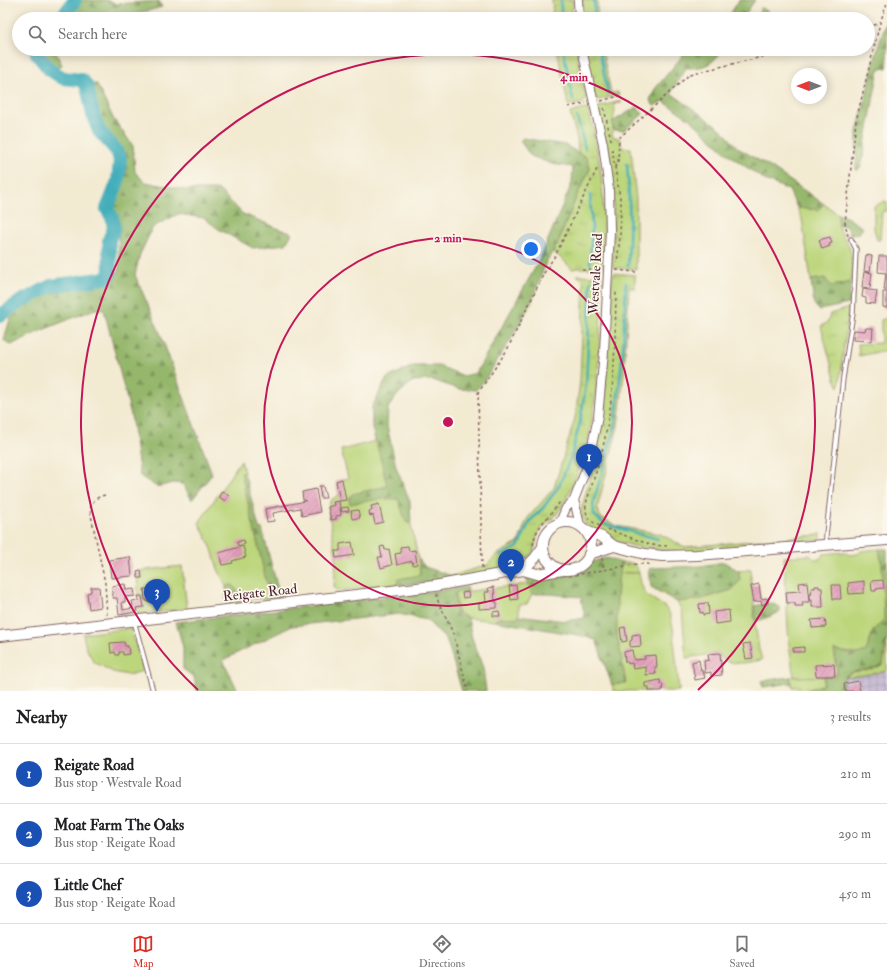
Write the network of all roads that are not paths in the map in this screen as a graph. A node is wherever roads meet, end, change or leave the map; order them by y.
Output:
1 (578, 0) edge
2 (578, 12) edge
3 (584, 56) edge
4 (851, 239) road end
5 (574, 500) junction
6 (560, 522) junction
7 (583, 528) junction
8 (887, 540) edge
9 (826, 544) junction
10 (538, 546) junction
11 (614, 546) junction
12 (589, 554) junction
13 (523, 570) junction
14 (565, 573) junction
15 (134, 621) junction
16 (0, 636) edge
17 (153, 691) edge

1 - 2 street
3 - 5 street, Westvale Road
4 - 9 lane
5 - 6 street, Westvale Road
5 - 7 street
6 - 7 main road
6 - 10 main road
7 - 11 main road
7 - 12 main road
8 - 9 main road
9 - 11 main road
10 - 13 main road
10 - 14 main road
11 - 12 main road
12 - 14 main road
13 - 14 main road, Reigate Road
13 - 15 main road, Reigate Road
15 - 16 main road, Reigate Road
15 - 17 lane

